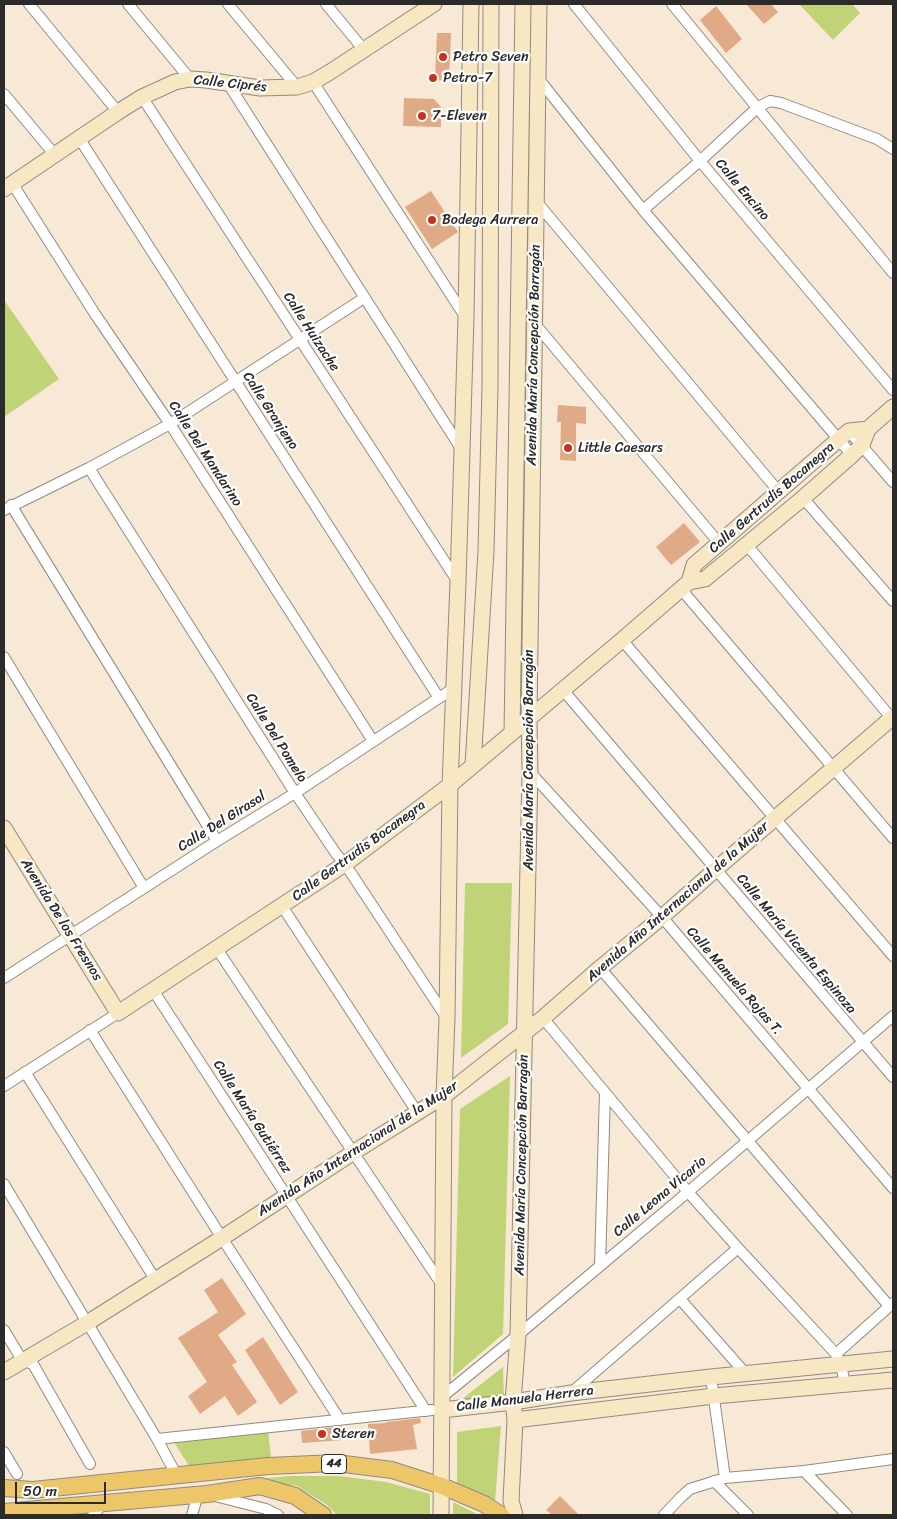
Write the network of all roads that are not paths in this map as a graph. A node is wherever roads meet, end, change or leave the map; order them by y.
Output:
1 (29, 4) edge
2 (128, 4) edge
3 (228, 4) edge
4 (326, 4) edge
5 (471, 4) edge
6 (491, 4) edge
7 (523, 4) edge
8 (539, 4) edge
9 (574, 4) edge
10 (672, 4) edge
11 (425, 6) edge
12 (364, 50) junction
13 (538, 78) junction
14 (190, 79) junction
15 (227, 82) junction
16 (313, 82) junction
17 (297, 88) junction
18 (4, 94) edge
19 (142, 97) junction
20 (758, 107) junction
21 (118, 112) junction
22 (79, 138) junction
23 (893, 149) edge
24 (54, 154) junction
25 (700, 161) junction
26 (8, 186) edge
27 (536, 201) junction
28 (643, 210) junction
29 (893, 273) edge
30 (364, 298) junction
31 (466, 318) junction
32 (535, 324) junction
33 (300, 340) junction
34 (236, 383) junction
35 (893, 390) edge
36 (893, 407) edge
37 (170, 424) junction
38 (868, 429) junction
39 (844, 436) junction
40 (857, 450) junction
41 (462, 451) junction
42 (89, 468) junction
43 (893, 482) edge
44 (779, 492) junction
45 (802, 498) junction
46 (8, 507) edge
47 (719, 543) junction
48 (747, 545) junction
49 (458, 582) junction
50 (685, 585) junction
51 (893, 601) edge
52 (622, 640) junction
53 (4, 657) edge
54 (454, 688) junction
55 (563, 690) junction
56 (439, 698) junction
57 (529, 719) junction
58 (893, 719) edge
59 (512, 733) junction
60 (373, 741) junction
61 (474, 765) junction
62 (835, 768) junction
63 (530, 772) junction
64 (450, 785) junction
65 (295, 793) junction
66 (775, 818) junction
67 (4, 828) edge
68 (893, 838) edge
69 (217, 841) junction
70 (346, 864) junction
71 (715, 870) junction
72 (144, 888) junction
73 (282, 906) junction
74 (662, 917) junction
75 (71, 936) junction
76 (217, 949) junction
77 (893, 956) edge
78 (600, 968) junction
79 (4, 978) edge
80 (153, 990) junction
81 (118, 1013) junction
82 (893, 1016) edge
83 (447, 1018) junction
84 (543, 1018) junction
85 (90, 1030) junction
86 (525, 1032) junction
87 (862, 1042) junction
88 (25, 1072) junction
89 (893, 1077) edge
90 (4, 1086) edge
91 (808, 1088) junction
92 (605, 1093) junction
93 (444, 1096) junction
94 (417, 1112) junction
95 (747, 1140) junction
96 (354, 1152) junction
97 (4, 1184) edge
98 (893, 1188) edge
99 (688, 1192) junction
100 (287, 1195) junction
101 (222, 1238) junction
102 (738, 1248) junction
103 (600, 1265) junction
104 (155, 1279) junction
105 (443, 1286) junction
106 (680, 1299) junction
107 (891, 1304) edge
108 (86, 1323) junction
109 (4, 1330) edge
110 (518, 1335) junction
111 (839, 1359) junction
112 (893, 1359) edge
113 (22, 1360) junction
114 (4, 1372) edge
115 (746, 1374) junction
116 (711, 1377) junction
117 (893, 1380) edge
118 (845, 1384) junction
119 (571, 1393) junction
120 (714, 1396) junction
121 (514, 1402) junction
122 (442, 1403) junction
123 (426, 1411) junction
124 (340, 1420) junction
125 (515, 1420) junction
126 (157, 1439) junction
127 (4, 1452) edge
128 (893, 1459) edge
129 (90, 1464) dead end
130 (804, 1471) junction
131 (17, 1474) dead end
132 (177, 1476) junction
133 (725, 1478) junction
134 (714, 1481) junction
135 (442, 1486) junction
136 (4, 1488) edge
137 (202, 1494) junction
138 (98, 1509) edge
139 (4, 1512) edge
140 (192, 1515) edge
141 (278, 1515) edge
142 (323, 1515) edge
143 (441, 1515) edge
144 (501, 1515) edge
145 (515, 1515) edge
146 (664, 1515) edge
147 (748, 1515) edge
148 (847, 1515) edge

1 - 21 street
2 - 14 street
3 - 17 street
4 - 12 street
5 - 31 street
6 - 61 street
7 - 59 street, Avenida María Concepción Barragán
8 - 13 street, Avenida María Concepción Barragán
9 - 25 street, Calle Encino
10 - 20 street
11 - 12 street, Calle Ciprés
12 - 16 street, Calle Ciprés
13 - 27 street, Avenida María Concepción Barragán
13 - 28 street
14 - 15 street, Calle Ciprés
14 - 19 street, Calle Ciprés
15 - 17 street, Calle Ciprés
15 - 30 street
16 - 17 street, Calle Ciprés
16 - 31 street
18 - 24 street
19 - 21 street, Calle Ciprés
19 - 33 street, Calle Huizache
20 - 23 street
20 - 25 street
20 - 29 street
21 - 22 street, Calle Ciprés
22 - 24 street, Calle Ciprés
22 - 34 street, Calle Granjeno
24 - 26 street, Calle Ciprés
25 - 28 street
25 - 35 street, Calle Encino
26 - 37 street, Calle Del Mandarino
27 - 32 street, Avenida María Concepción Barragán
27 - 44 street
28 - 39 street
30 - 33 street
30 - 41 street
31 - 41 street
32 - 47 street
32 - 57 street, Avenida María Concepción Barragán
33 - 34 street
33 - 49 street, Calle Huizache
34 - 37 street
34 - 56 street, Calle Granjeno
36 - 38 street, Calle Gertrudis Bocanegra
37 - 42 street
37 - 60 street, Calle Del Mandarino
38 - 39 street
38 - 40 street, Calle Gertrudis Bocanegra
39 - 40 street
39 - 40 street
39 - 44 street, Calle Gertrudis Bocanegra
40 - 43 street
40 - 45 street, Calle Gertrudis Bocanegra
41 - 49 street
42 - 46 street
42 - 65 street, Calle Del Pomelo
44 - 47 street, Calle Gertrudis Bocanegra
45 - 48 street, Calle Gertrudis Bocanegra
45 - 51 street
46 - 69 street
47 - 50 street, Calle Gertrudis Bocanegra
48 - 50 street, Calle Gertrudis Bocanegra
48 - 58 street
49 - 54 street
50 - 52 street, Calle Gertrudis Bocanegra
50 - 62 street
52 - 55 street, Calle Gertrudis Bocanegra
52 - 66 street
53 - 72 street
54 - 56 street, Calle Del Girasol
54 - 64 street
55 - 57 street, Calle Gertrudis Bocanegra
55 - 71 street, Calle María Vicenta Espinoza
56 - 60 street, Calle Del Girasol
57 - 59 street, Calle Gertrudis Bocanegra
57 - 63 street, Avenida María Concepción Barragán
58 - 62 street, Avenida Año Internacional de la Mujer
59 - 61 street, Calle Gertrudis Bocanegra
60 - 65 street, Calle Del Girasol
61 - 64 street, Calle Gertrudis Bocanegra
62 - 66 street, Avenida Año Internacional de la Mujer
62 - 68 street
63 - 74 street, Calle Manuela Rojas T.
63 - 86 street, Avenida María Concepción Barragán
64 - 70 street, Calle Gertrudis Bocanegra
64 - 83 street
65 - 69 street, Calle Del Girasol
65 - 70 street, Calle Del Pomelo
66 - 71 street, Avenida Año Internacional de la Mujer
66 - 77 street
67 - 75 street, Avenida De los Fresnos
69 - 72 street, Calle Del Girasol
70 - 73 street, Calle Gertrudis Bocanegra
70 - 83 street, Calle Del Pomelo
71 - 74 street, Avenida Año Internacional de la Mujer
71 - 87 street, Calle María Vicenta Espinoza
72 - 75 street, Calle Del Girasol
73 - 76 street, Calle Gertrudis Bocanegra
73 - 94 street
74 - 78 street, Avenida Año Internacional de la Mujer
74 - 91 street, Calle Manuela Rojas T.
75 - 79 street, Calle Del Girasol
75 - 81 street, Avenida De los Fresnos
76 - 80 street, Calle Gertrudis Bocanegra
76 - 96 street
78 - 84 street, Avenida Año Internacional de la Mujer
78 - 95 street
80 - 81 street, Calle Gertrudis Bocanegra
80 - 100 street, Calle María Gutiérrez
81 - 85 street, Calle Gertrudis Bocanegra
82 - 87 street, Calle Leona Vicario
83 - 93 street
84 - 86 street, Avenida Año Internacional de la Mujer
84 - 92 street
85 - 88 street, Calle Gertrudis Bocanegra
85 - 101 street
86 - 93 street, Avenida Año Internacional de la Mujer
86 - 110 street, Avenida María Concepción Barragán
87 - 89 street, Calle María Vicenta Espinoza
87 - 91 street, Calle Leona Vicario
88 - 90 street, Calle Gertrudis Bocanegra
88 - 104 street
91 - 95 street, Calle Leona Vicario
91 - 98 street, Calle Manuela Rojas T.
92 - 99 street
92 - 103 street
93 - 94 street, Avenida Año Internacional de la Mujer
93 - 105 street
94 - 96 street, Avenida Año Internacional de la Mujer
95 - 99 street, Calle Leona Vicario
95 - 107 street
96 - 100 street, Avenida Año Internacional de la Mujer
96 - 105 street
97 - 108 street
99 - 102 street
99 - 103 street, Calle Leona Vicario
100 - 101 street, Avenida Año Internacional de la Mujer
100 - 123 street, Calle María Gutiérrez
101 - 104 street, Avenida Año Internacional de la Mujer
101 - 124 street
102 - 106 street
102 - 111 street
103 - 110 street, Calle Leona Vicario
104 - 108 street, Avenida Año Internacional de la Mujer
105 - 122 street
106 - 115 street
106 - 119 street
107 - 111 street
108 - 113 street, Avenida Año Internacional de la Mujer
108 - 126 street
109 - 113 street
110 - 121 street, Avenida María Concepción Barragán
110 - 122 street, Calle Leona Vicario
111 - 112 street, Calle Manuela Herrera
111 - 115 street, Calle Manuela Herrera
111 - 118 street
113 - 114 street, Avenida Año Internacional de la Mujer
113 - 129 street
115 - 116 street, Calle Manuela Herrera
116 - 119 street, Calle Manuela Herrera
116 - 120 street
117 - 118 street, Calle Manuela Herrera
118 - 120 street, Calle Manuela Herrera
119 - 121 street, Calle Manuela Herrera
120 - 125 street, Calle Manuela Herrera
120 - 133 street
121 - 122 street, Calle Manuela Herrera
121 - 125 street, Avenida María Concepción Barragán
122 - 123 street, Calle Manuela Herrera
122 - 135 street
123 - 124 street, Calle Manuela Herrera
124 - 126 street, Calle Manuela Herrera
125 - 145 street, Avenida María Concepción Barragán
126 - 132 street
127 - 131 street
128 - 130 street
130 - 133 street
130 - 148 street
132 - 135 main road, 44
132 - 136 main road, 44
133 - 134 street
134 - 146 street
134 - 147 street
135 - 143 street
135 - 144 main road, 44
137 - 138 main road
137 - 140 street
137 - 141 street
137 - 142 main road
138 - 139 main road

